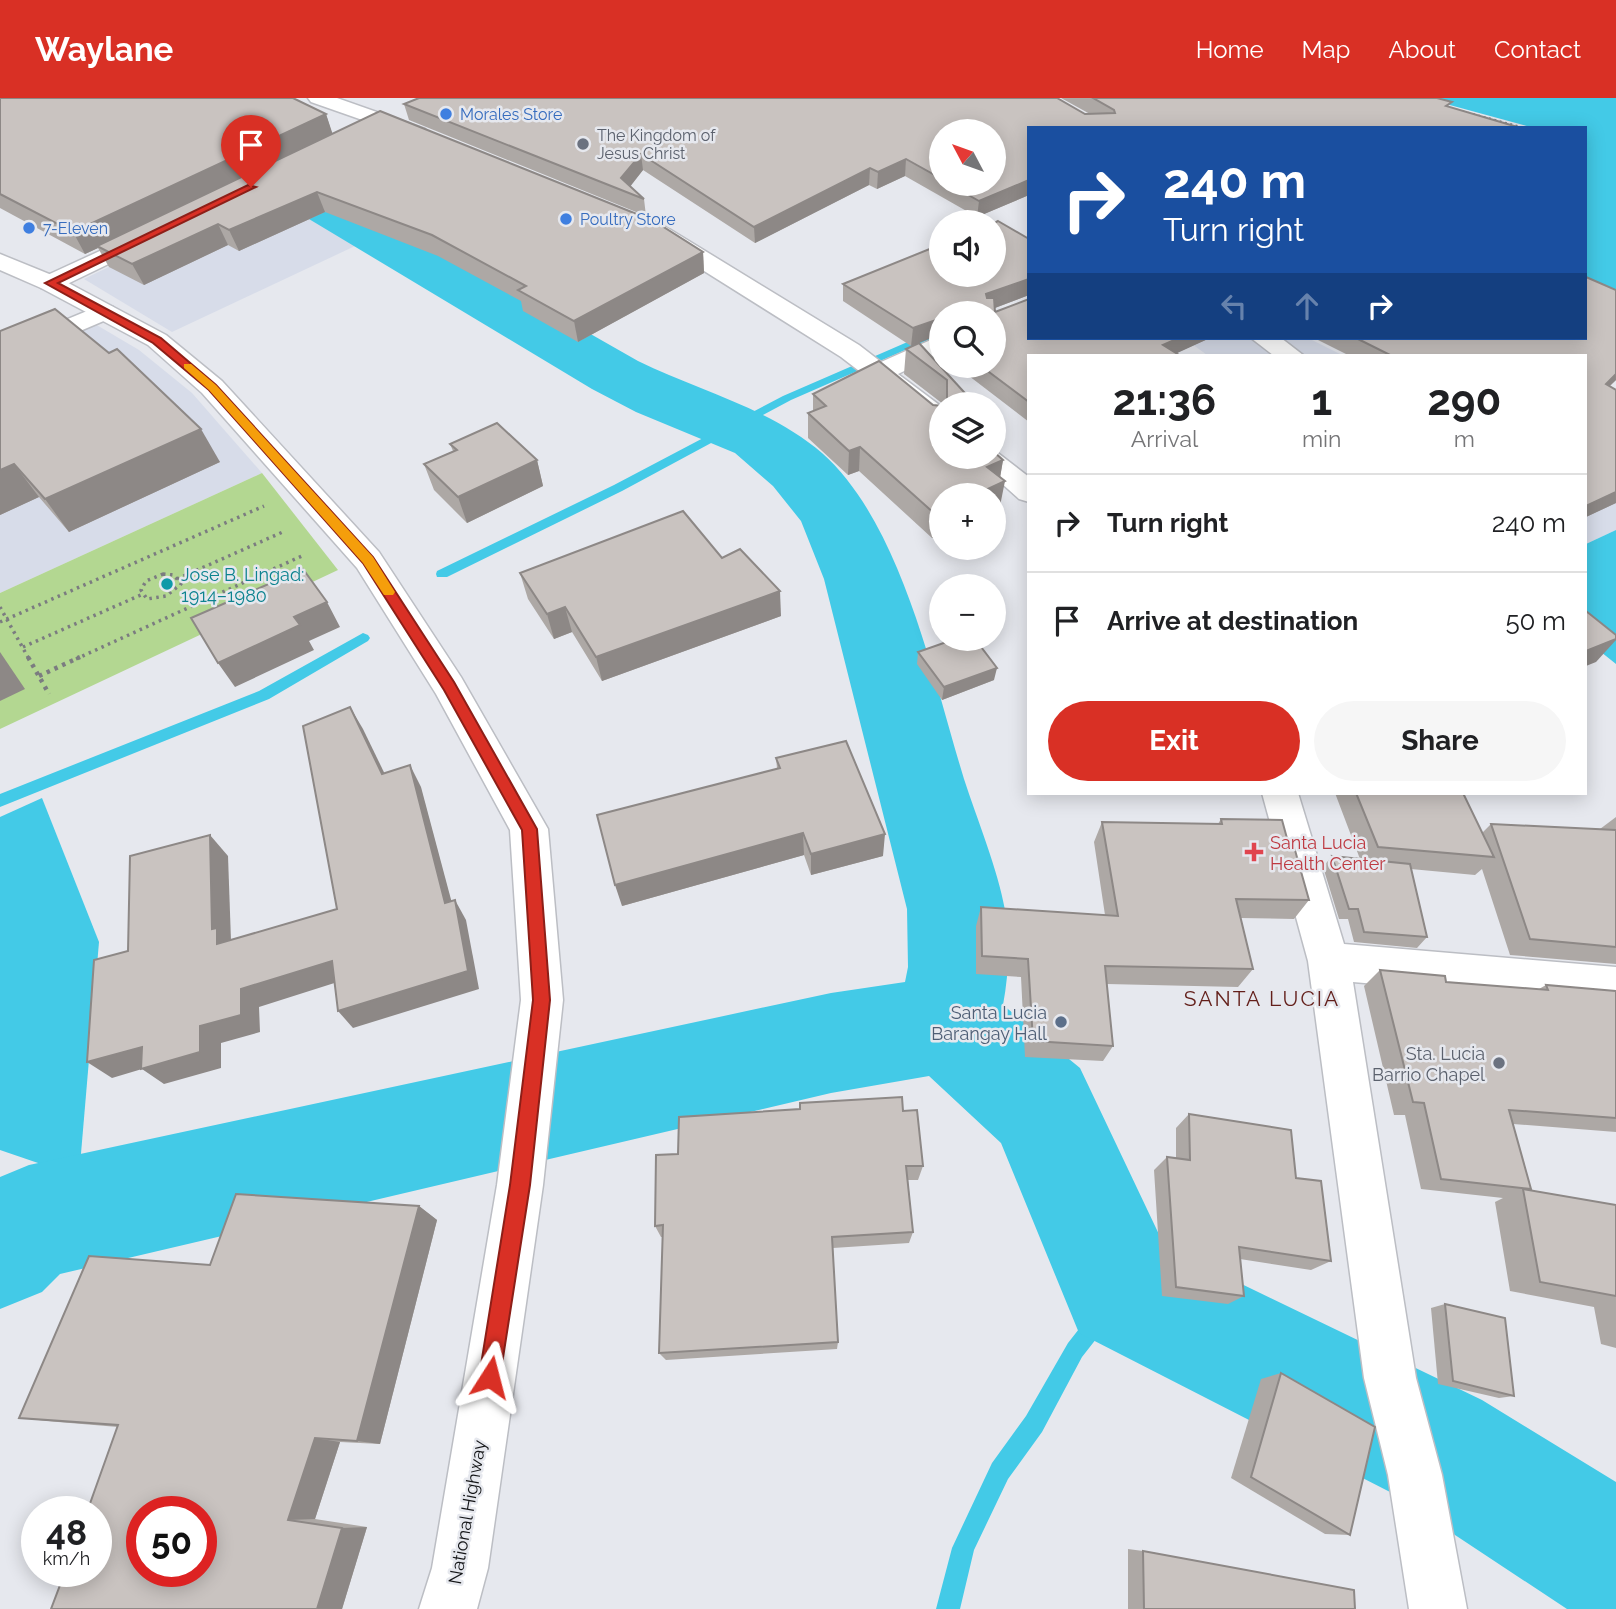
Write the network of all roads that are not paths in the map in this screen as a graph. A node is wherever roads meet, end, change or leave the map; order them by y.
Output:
1 (318, 98) edge
2 (410, 107) edge
3 (382, 122) junction
4 (357, 135) edge
5 (433, 139) edge
6 (171, 225) edge
7 (640, 225) edge
8 (0, 261) edge
9 (50, 283) junction
10 (104, 312) junction
11 (1267, 340) edge
12 (929, 348) edge
13 (1288, 354) edge
14 (0, 357) edge
15 (878, 370) junction
16 (929, 411) edge
17 (1001, 469) edge
18 (1027, 490) edge
19 (1281, 795) edge
20 (1329, 961) junction
21 (1616, 986) edge
22 (448, 1609) edge
23 (1437, 1609) edge

1 - 3 street
2 - 3 street
3 - 4 street
3 - 5 street
6 - 9 street
7 - 15 street
8 - 9 street, National Highway
9 - 10 street, National Highway
10 - 14 street
10 - 22 street, National Highway
11 - 13 street
12 - 15 street
15 - 16 street
17 - 18 street
19 - 20 street
20 - 21 street
20 - 23 street

